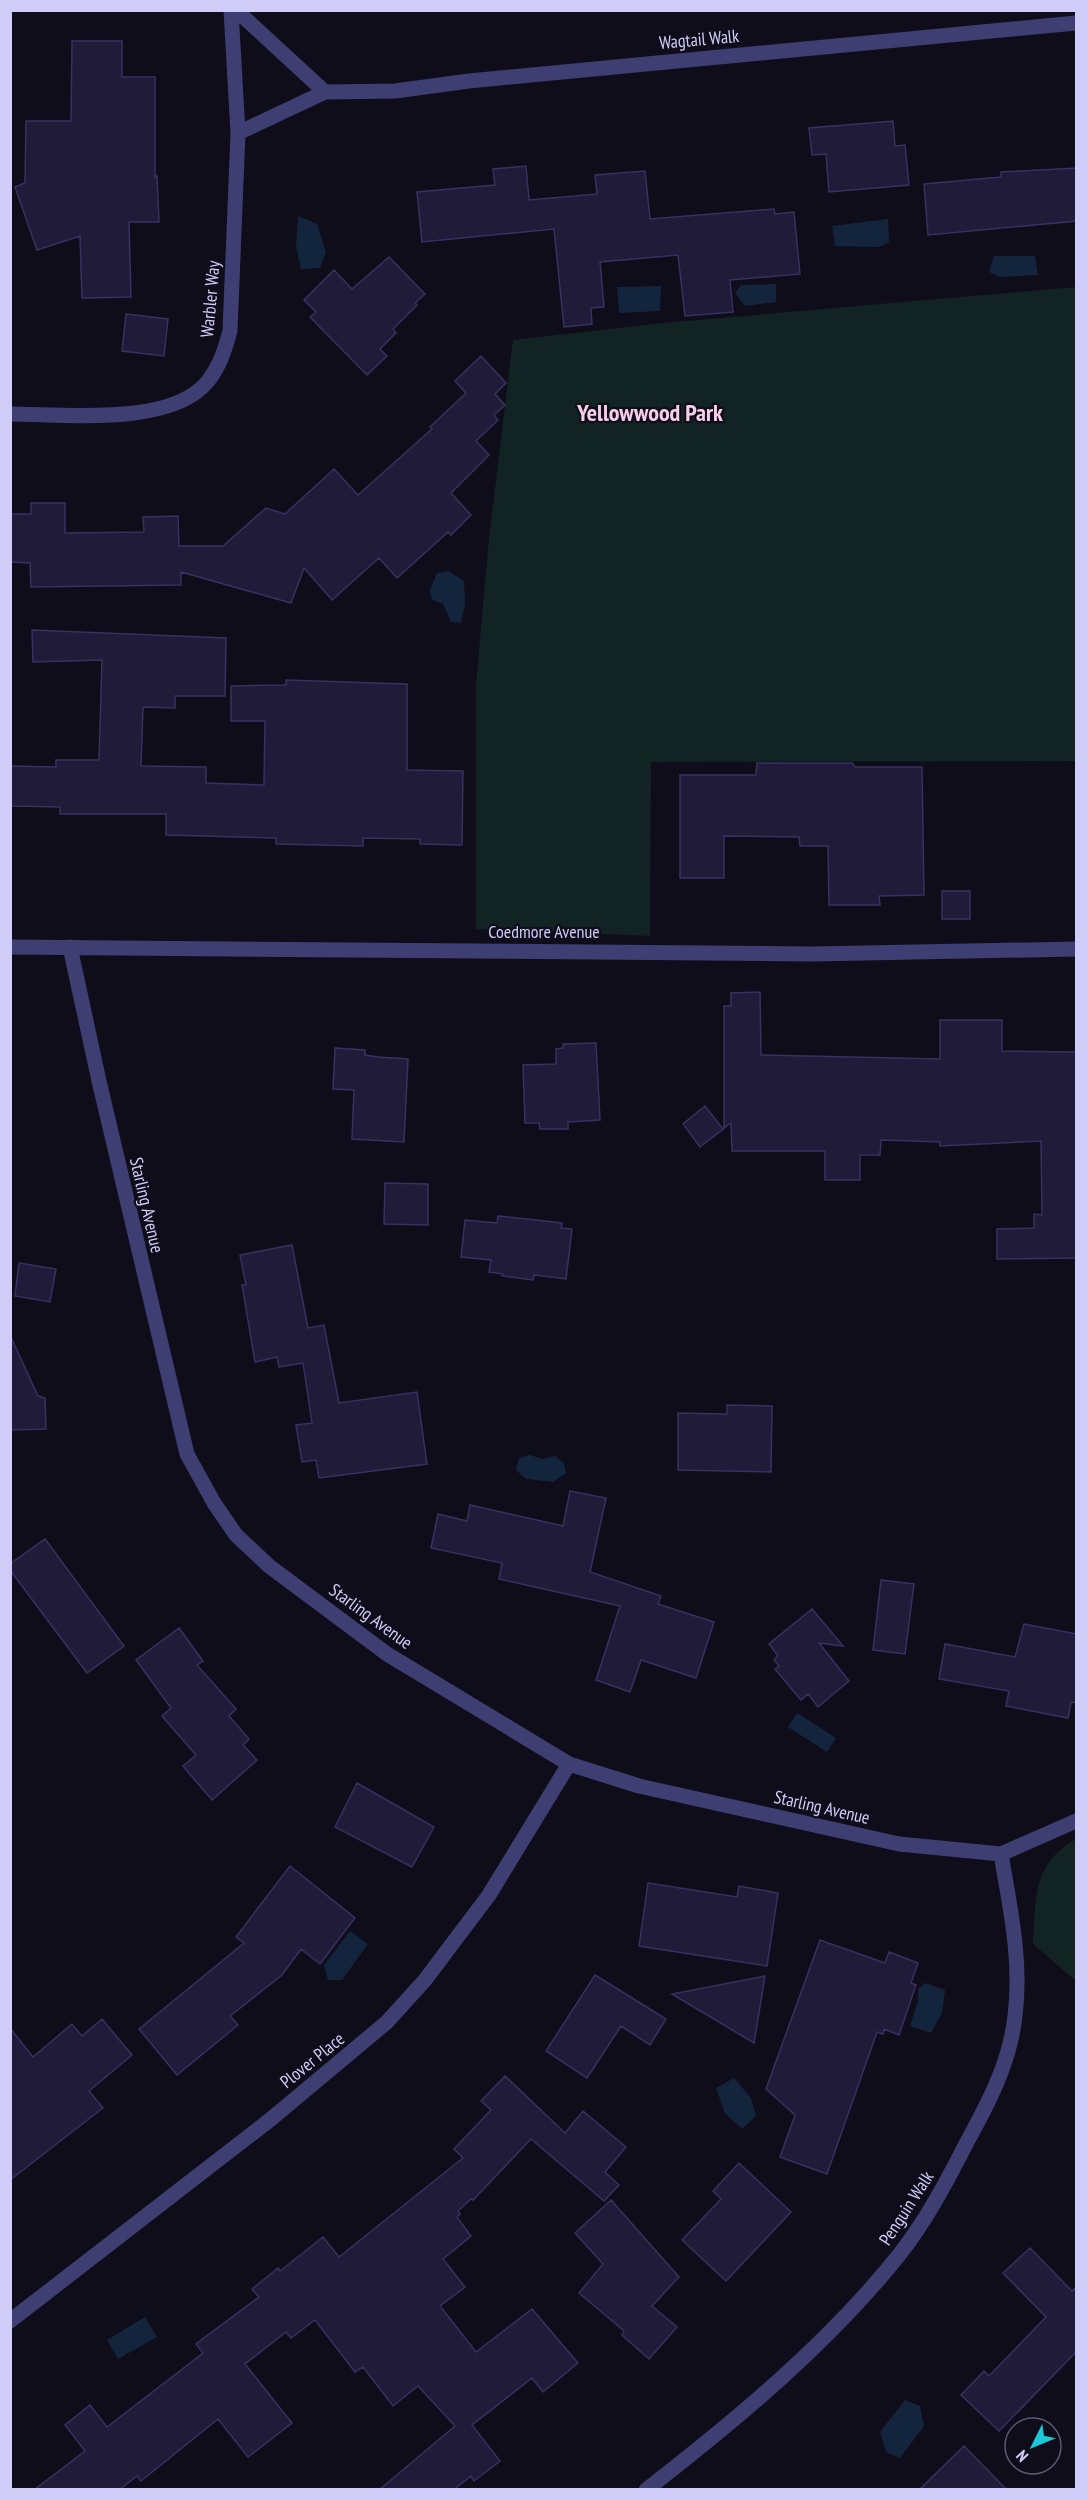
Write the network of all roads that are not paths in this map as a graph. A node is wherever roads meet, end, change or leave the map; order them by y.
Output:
1 (231, 10) edge
2 (236, 10) edge
3 (1077, 23) edge
4 (325, 92) junction
5 (238, 133) junction
6 (10, 414) edge
7 (10, 947) edge
8 (70, 947) junction
9 (1077, 949) edge
10 (569, 1764) junction
11 (1077, 1821) edge
12 (1001, 1854) junction
13 (10, 2321) edge
14 (646, 2490) edge

1 - 5 street, Warbler Way
2 - 4 street
3 - 4 street, Wagtail Walk
4 - 5 street, Wagtail Walk
5 - 6 street, Warbler Way
7 - 8 street, Coedmore Avenue
8 - 9 street, Coedmore Avenue
8 - 10 street, Starling Avenue
10 - 12 street, Starling Avenue
10 - 13 street, Plover Place
11 - 12 street, Starling Avenue
12 - 14 street, Penguin Walk

